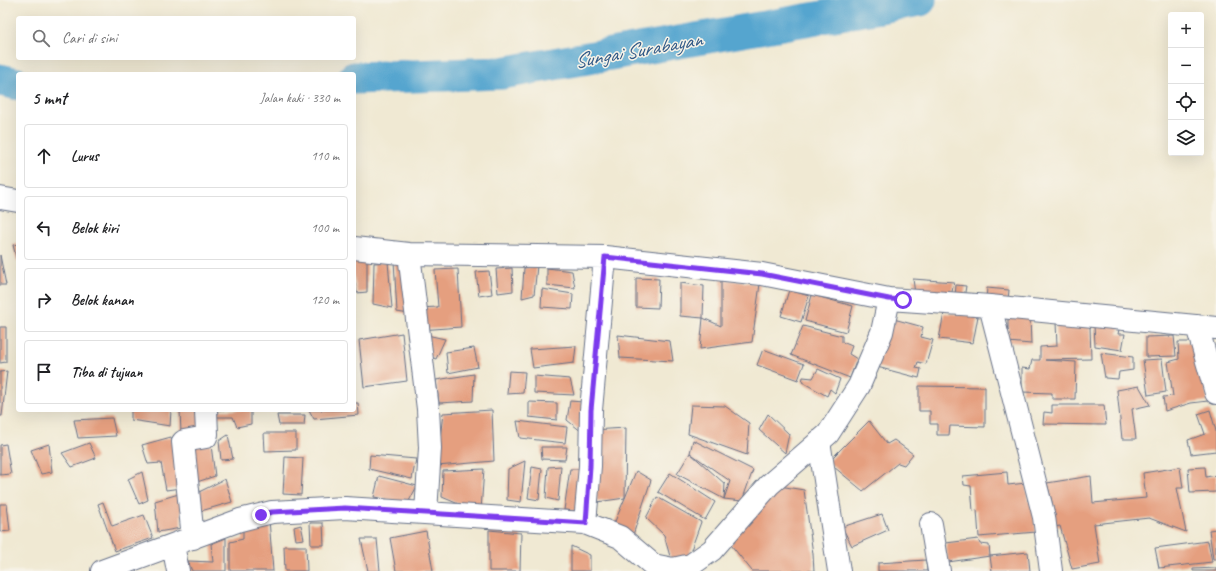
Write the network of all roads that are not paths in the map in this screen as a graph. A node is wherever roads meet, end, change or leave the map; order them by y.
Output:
1 (0, 198) edge
2 (16, 201) edge
3 (356, 248) edge
4 (409, 254) junction
5 (605, 257) junction
6 (889, 299) junction
7 (990, 306) junction
8 (1207, 327) edge
9 (1216, 393) edge
10 (206, 412) edge
11 (819, 441) junction
12 (426, 513) junction
13 (586, 523) junction
14 (931, 524) dead end
15 (179, 553) edge
16 (102, 571) edge
17 (839, 571) edge
18 (939, 571) edge
19 (1051, 571) edge

1 - 2 street
3 - 4 street
4 - 5 street
4 - 12 street
5 - 6 street
5 - 13 street
6 - 7 street
6 - 11 street
7 - 8 street
7 - 19 street
8 - 9 street
10 - 15 street
11 - 13 street
11 - 17 street
12 - 13 street
12 - 15 street
14 - 18 street
15 - 16 street

